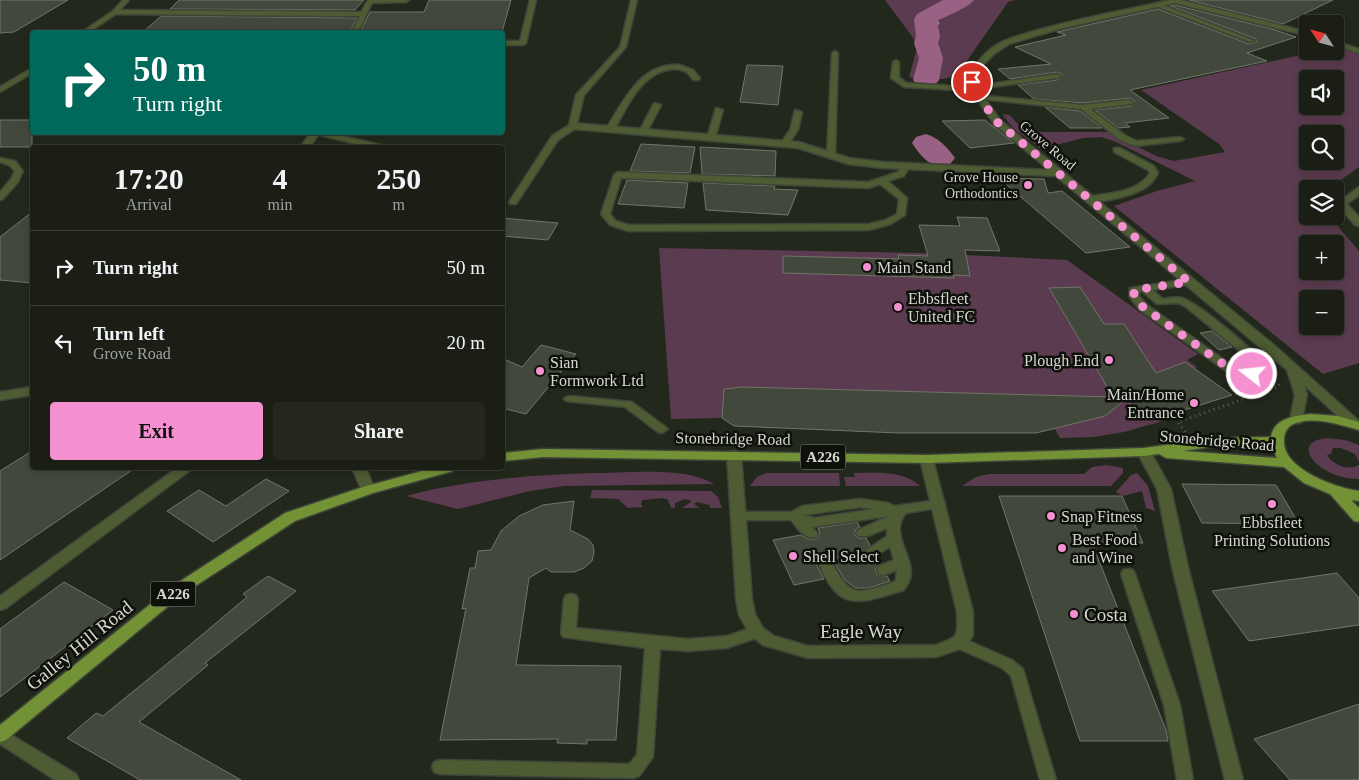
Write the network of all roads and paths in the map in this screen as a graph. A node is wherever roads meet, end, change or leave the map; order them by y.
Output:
1 (126, 0) edge
2 (371, 0) edge
3 (406, 0) edge
4 (533, 0) edge
5 (634, 0) edge
6 (1178, 0) edge
7 (1158, 5) junction
8 (115, 12) junction
9 (364, 14) junction
10 (88, 30) edge
11 (356, 30) edge
12 (1299, 32) edge
13 (1252, 41) dead end
14 (505, 43) edge
15 (1344, 46) edge
16 (1359, 51) edge
17 (835, 53) dead end
18 (896, 62) dead end
19 (30, 71) edge
20 (1056, 76) dead end
21 (696, 78) dead end
22 (974, 88) junction
23 (0, 90) edge
24 (979, 97) junction
25 (1129, 102) dead end
26 (657, 105) dead end
27 (1083, 107) junction
28 (719, 110) dead end
29 (798, 112) dead end
30 (574, 126) junction
31 (610, 129) junction
32 (643, 132) junction
33 (314, 135) edge
34 (325, 135) edge
35 (712, 138) junction
36 (1180, 139) dead end
37 (784, 144) junction
38 (306, 145) edge
39 (371, 145) edge
40 (1117, 150) dead end
41 (832, 156) junction
42 (0, 160) edge
43 (906, 166) junction
44 (1056, 173) junction
45 (882, 181) junction
46 (1359, 190) edge
47 (0, 197) edge
48 (1091, 199) junction
49 (513, 202) dead end
50 (1359, 222) edge
51 (1189, 282) junction
52 (1144, 288) junction
53 (1293, 368) junction
54 (30, 391) edge
55 (0, 396) edge
56 (570, 399) dead end
57 (1296, 420) junction
58 (1178, 422) dead end
59 (1358, 425) edge
60 (662, 430) dead end
61 (1276, 441) junction
62 (1144, 452) junction
63 (734, 455) junction
64 (505, 457) edge
65 (927, 460) junction
66 (1288, 463) junction
67 (183, 470) edge
68 (360, 470) edge
69 (441, 470) edge
70 (368, 490) junction
71 (1334, 490) junction
72 (1359, 496) edge
73 (939, 504) junction
74 (898, 514) junction
75 (740, 516) junction
76 (794, 516) junction
77 (1359, 517) edge
78 (811, 534) dead end
79 (864, 534) dead end
80 (893, 539) junction
81 (873, 552) dead end
82 (901, 562) junction
83 (825, 563) dead end
84 (884, 570) dead end
85 (1128, 574) dead end
86 (572, 599) dead end
87 (0, 604) edge
88 (757, 632) junction
89 (960, 643) junction
90 (653, 644) junction
91 (0, 735) edge
92 (440, 767) dead end
93 (70, 780) edge
94 (1048, 780) edge
95 (1185, 780) edge
96 (1234, 780) edge

1 - 8 lane
2 - 3 lane
2 - 9 lane
4 - 14 lane
5 - 30 lane
6 - 7 street
6 - 12 street
7 - 13 lane
7 - 22 street
8 - 9 lane
8 - 10 lane
9 - 11 lane
15 - 16 street
17 - 41 lane
18 - 22 lane
19 - 23 lane
20 - 22 lane
21 - 31 lane
22 - 24 street, Grove Road
24 - 27 lane
24 - 44 street, Grove Road
25 - 27 lane
26 - 32 lane
27 - 36 lane
28 - 35 lane
29 - 37 lane
30 - 31 street
30 - 49 lane
31 - 32 street
32 - 35 street
33 - 38 street
34 - 39 lane
35 - 37 street
37 - 41 street
40 - 48 lane
41 - 43 street
42 - 47 lane
43 - 44 street
43 - 45 lane
44 - 48 street, Grove Road
45 - 45 lane
46 - 50 street
48 - 51 street, Grove Road
51 - 52 lane
51 - 53 street, Grove Road
52 - 52 lane
53 - 57 street
53 - 58 path
53 - 59 street, Grove Road
54 - 55 street
56 - 60 lane
57 - 59 main road
57 - 61 main road
61 - 62 main road, Stonebridge Road / A226
61 - 66 main road
62 - 65 main road, Stonebridge Road / A226
62 - 66 main road, Stonebridge Road / A226
62 - 96 street
63 - 64 main road, Stonebridge Road / A226
63 - 65 main road, Stonebridge Road / A226
63 - 75 street
65 - 73 street
66 - 71 main road
67 - 87 street
68 - 70 street
69 - 70 main road, A226
70 - 91 main road, Galley Hill Road / A226
71 - 72 main road
71 - 77 main road
73 - 74 lane
73 - 89 street
74 - 76 lane
74 - 79 lane
74 - 80 lane
75 - 76 lane
75 - 88 street
76 - 78 lane
80 - 81 lane
80 - 82 lane
82 - 83 lane
82 - 84 lane
85 - 95 lane
86 - 90 lane
88 - 89 street, Eagle Way
88 - 90 lane
89 - 94 lane
90 - 92 lane
91 - 93 street

